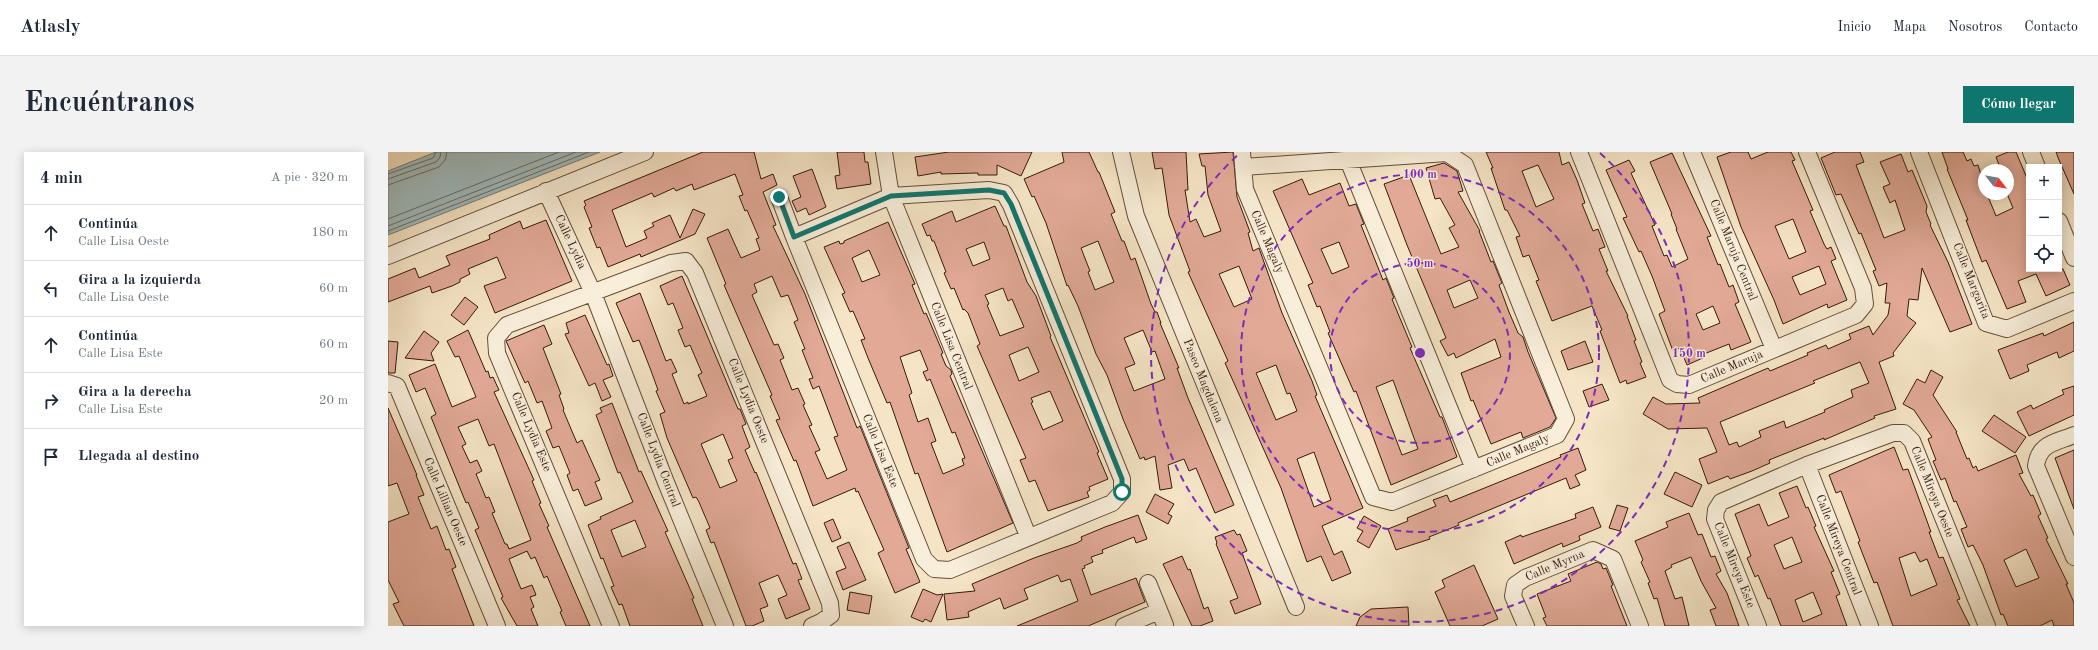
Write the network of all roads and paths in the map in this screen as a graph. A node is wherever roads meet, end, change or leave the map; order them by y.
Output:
1 (645, 152) edge
2 (884, 152) edge
3 (1121, 152) edge
4 (1579, 152) edge
5 (1692, 152) edge
6 (1807, 152) edge
7 (1919, 152) edge
8 (2031, 152) edge
9 (1242, 160) edge
10 (1348, 160) junction
11 (2036, 164) edge
12 (546, 191) junction
13 (891, 196) junction
14 (779, 197) dead end
15 (2062, 228) edge
16 (794, 237) junction
17 (388, 256) edge
18 (2074, 258) edge
19 (593, 293) junction
20 (2074, 301) edge
21 (1774, 349) junction
22 (388, 383) edge
23 (2074, 435) edge
24 (1807, 465) junction
25 (1474, 469) junction
26 (1028, 536) junction
27 (2074, 557) edge
28 (1148, 583) dead end
29 (1296, 607) dead end
30 (1162, 618) edge
31 (497, 626) edge
32 (611, 626) edge
33 (725, 626) edge
34 (812, 626) edge
35 (1124, 626) edge
36 (1526, 626) edge
37 (1640, 626) edge
38 (1758, 626) edge
39 (1870, 626) edge
40 (1987, 626) edge

1 - 12 street
2 - 13 street, Calle Lisa Central
3 - 29 street, Paseo Magdalena
4 - 21 street, Calle Maruja
5 - 21 street, Calle Maruja Central
6 - 21 street, Calle Maruja
7 - 20 street, Calle Margarita
8 - 11 street
9 - 10 street, Calle Magaly
9 - 25 street, Calle Magaly
10 - 25 street
10 - 25 street, Calle Magaly
12 - 17 street
12 - 19 street, Calle Lydia
13 - 16 street
13 - 26 street, Calle Lisa Central
13 - 26 street, Calle Lisa Este
14 - 16 street, Calle Lisa Este
15 - 18 street
16 - 26 street, Calle Lisa Este
19 - 32 street, Calle Lydia Este
19 - 33 street, Calle Lydia Central
19 - 34 street, Calle Lydia Oeste
22 - 31 street, Calle Lillian Oeste
23 - 27 street
24 - 38 street, Calle Mireya Este
24 - 39 street, Calle Mireya Central
24 - 40 street, Calle Mireya Oeste
28 - 30 street
30 - 35 street
36 - 37 street, Calle Myrna

